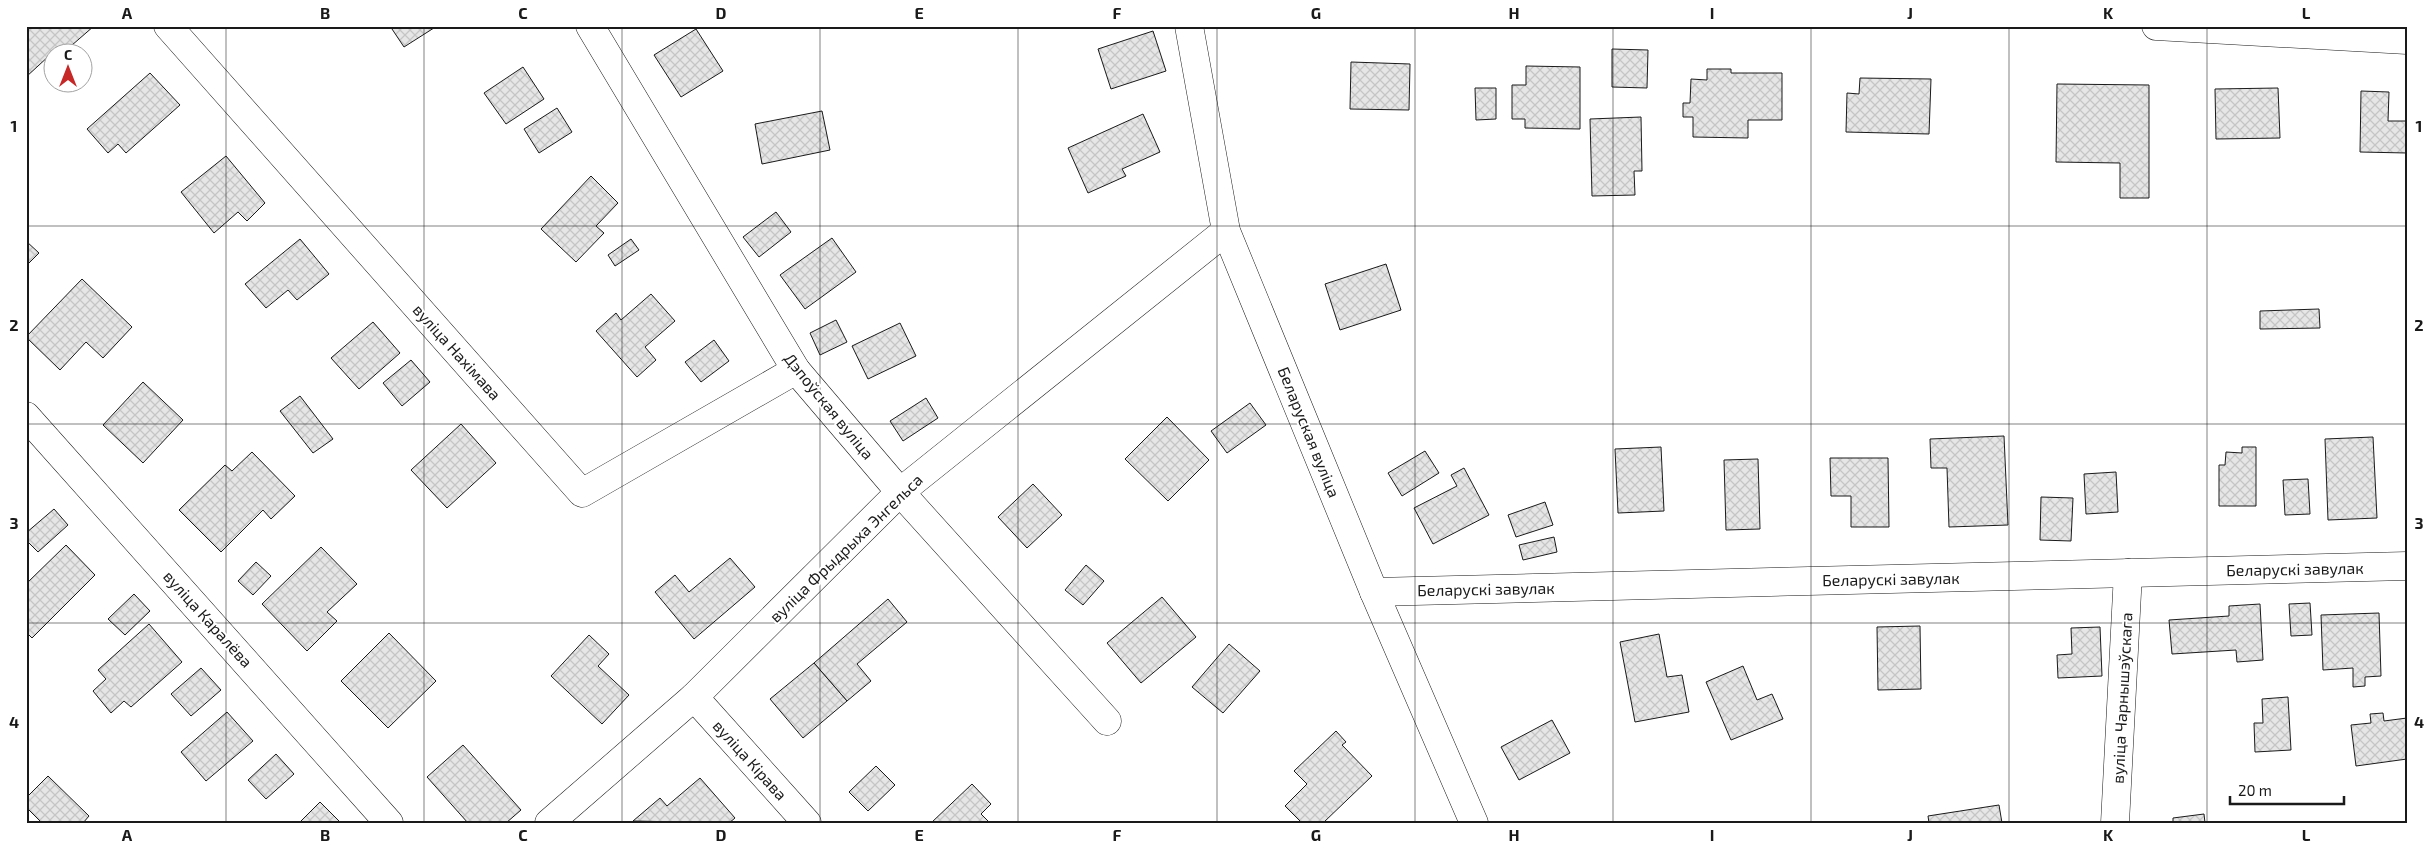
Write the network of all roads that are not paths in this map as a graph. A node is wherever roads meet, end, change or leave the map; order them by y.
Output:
1 (168, 26) edge
2 (590, 26) edge
3 (1189, 26) edge
4 (2156, 26) edge
5 (2407, 40) edge
6 (1226, 231) junction
7 (796, 370) junction
8 (26, 416) edge
9 (900, 492) junction
10 (2407, 566) edge
11 (2128, 573) junction
12 (1374, 592) junction
13 (694, 697) junction
14 (1106, 721) dead end
15 (389, 823) edge
16 (549, 823) edge
17 (807, 823) edge
18 (1474, 823) edge
19 (2115, 823) edge

1 - 7 street, вуліца Нахімава
2 - 7 street, Дэпоўская вуліца
3 - 6 street, Беларуская вуліца
4 - 5 street
6 - 9 street, вуліца Фрыдрыха Энгельса
6 - 12 street, Беларуская вуліца
7 - 9 street, Дэпоўская вуліца
8 - 15 street, вуліца Каралёва
9 - 13 street, вуліца Фрыдрыха Энгельса
9 - 14 street, Дэпоўская вуліца
10 - 11 street, Беларускі завулак
11 - 12 street, Беларускі завулак
11 - 19 street, вуліца Чарнышэўскага
12 - 18 street, Беларуская вуліца
13 - 16 street, вуліца Фрыдрыха Энгельса
13 - 17 street, вуліца Кірава

